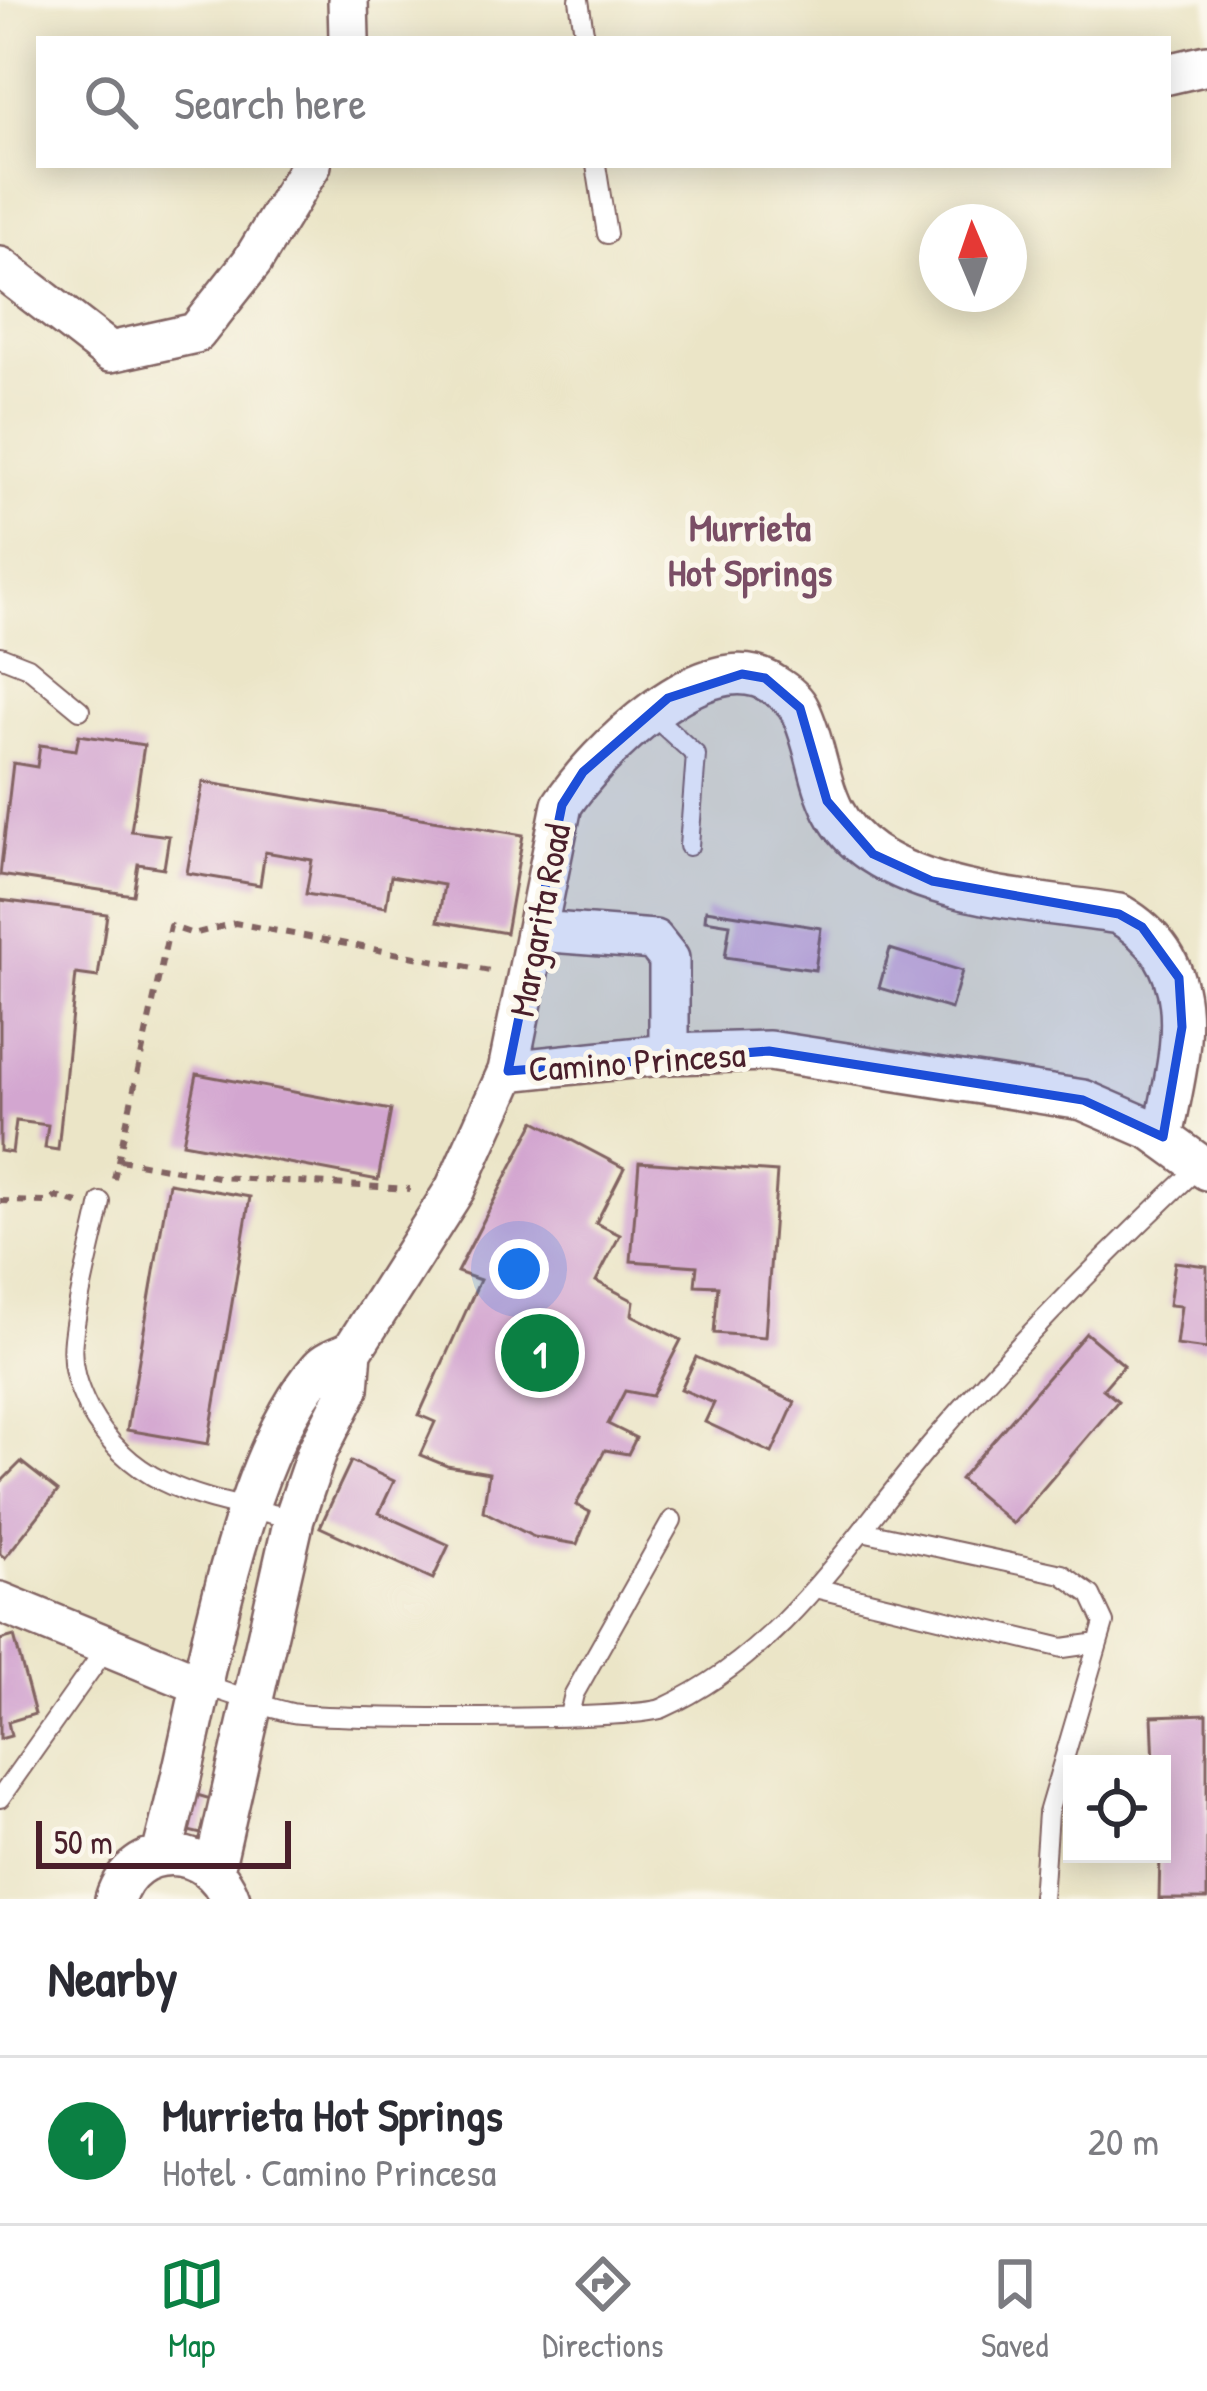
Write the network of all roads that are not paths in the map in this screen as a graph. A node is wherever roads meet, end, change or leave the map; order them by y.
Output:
1 (348, 0) edge
2 (579, 0) edge
3 (349, 36) edge
4 (585, 36) edge
5 (1207, 65) edge
6 (1171, 73) edge
7 (309, 168) edge
8 (596, 168) edge
9 (607, 234) dead end
10 (0, 267) edge
11 (0, 656) edge
12 (80, 710) dead end
13 (651, 714) junction
14 (689, 846) dead end
15 (538, 931) junction
16 (669, 1054) junction
17 (508, 1071) junction
18 (1163, 1137) junction
19 (1205, 1167) edge
20 (101, 1202) road end
21 (352, 1351) junction
22 (248, 1508) junction
23 (294, 1519) junction
24 (672, 1520) dead end
25 (862, 1531) junction
26 (815, 1588) junction
27 (0, 1602) edge
28 (1098, 1642) junction
29 (109, 1643) junction
30 (205, 1686) junction
31 (252, 1700) junction
32 (568, 1715) junction
33 (0, 1798) edge
34 (162, 1854) junction
35 (222, 1885) edge
36 (115, 1899) edge
37 (1042, 1899) edge

1 - 3 street
2 - 4 lane
5 - 6 street
7 - 10 street
8 - 9 lane
11 - 12 lane
13 - 14 lane
13 - 15 street, Margarita Road
13 - 18 street, Margarita Road
15 - 16 street
15 - 17 street, Margarita Road
16 - 17 street, Camino Princesa
16 - 18 street, Camino Princesa
17 - 21 street, Camino Princesa
18 - 19 street, Camino Princesa
19 - 25 lane
20 - 22 lane
21 - 22 street, Camino Princesa
21 - 23 street, Camino Princesa
22 - 23 lane
22 - 30 street, Camino Princesa
23 - 31 street, Camino Princesa
24 - 32 lane
25 - 26 lane
25 - 28 lane
26 - 28 lane
26 - 32 lane
27 - 29 street
28 - 37 lane
29 - 30 street
29 - 33 lane
30 - 31 lane
30 - 34 street, Camino Princesa
31 - 32 lane
31 - 35 street, Camino Princesa
34 - 35 street, Camino Princesa
34 - 36 street

